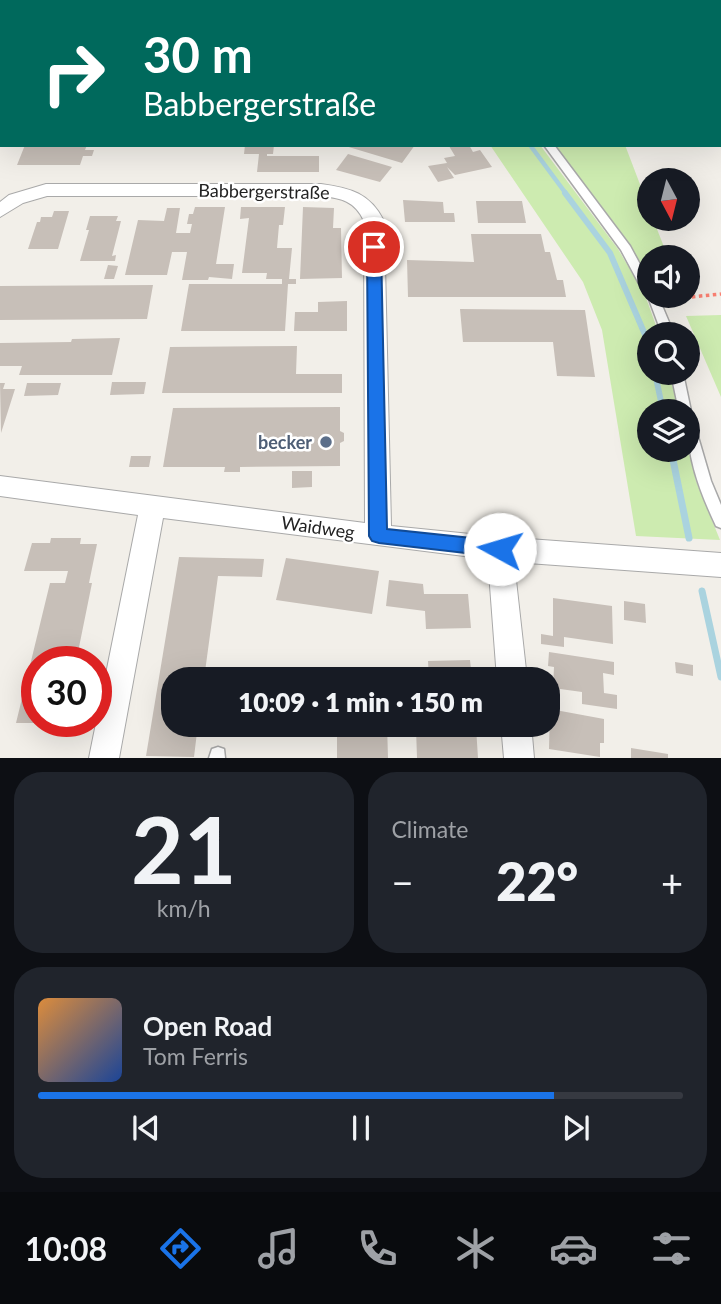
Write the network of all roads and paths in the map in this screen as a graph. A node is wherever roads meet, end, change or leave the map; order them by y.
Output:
1 (550, 147) edge
2 (0, 211) edge
3 (637, 269) edge
4 (721, 294) edge
5 (700, 295) edge
6 (699, 462) edge
7 (0, 486) edge
8 (153, 505) junction
9 (721, 522) edge
10 (379, 536) junction
11 (500, 549) junction
12 (721, 565) edge
13 (511, 667) edge
14 (517, 737) edge
15 (104, 758) edge
16 (519, 758) edge

1 - 3 lane
2 - 10 street, Babbergerstraße
4 - 5 path
6 - 9 lane
7 - 8 street, Waidweg
8 - 10 street, Waidweg
8 - 15 street
10 - 11 street, Waidweg
11 - 12 street, Waidweg
11 - 13 street
14 - 16 street

